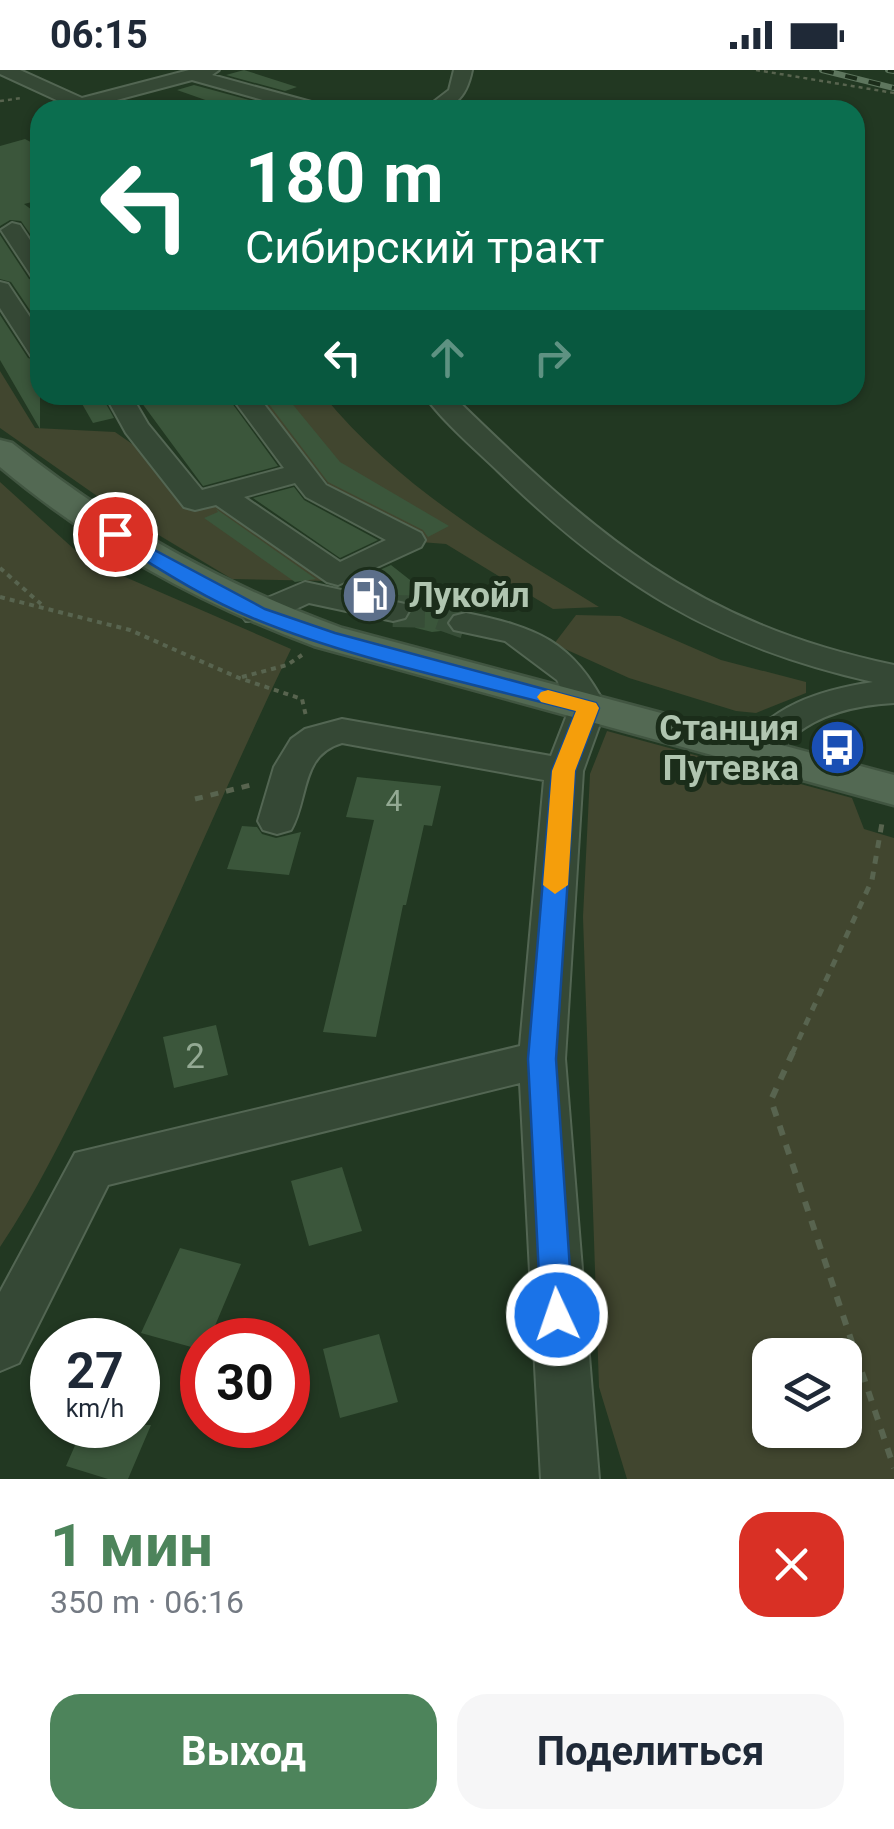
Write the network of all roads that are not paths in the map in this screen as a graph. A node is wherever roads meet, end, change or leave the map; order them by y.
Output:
1 (5, 70) edge
2 (463, 70) edge
3 (202, 72) edge
4 (72, 100) edge
5 (111, 100) edge
6 (288, 100) edge
7 (446, 100) edge
8 (0, 206) edge
9 (21, 228) edge
10 (0, 289) edge
11 (30, 336) edge
12 (124, 405) edge
13 (250, 405) edge
14 (446, 405) edge
15 (0, 450) edge
16 (302, 472) junction
17 (220, 494) junction
18 (203, 587) junction
19 (305, 592) junction
20 (393, 610) tunnel mouth
21 (258, 614) junction
22 (466, 624) tunnel mouth
23 (531, 644) junction
24 (894, 676) edge
25 (509, 686) junction
26 (894, 692) edge
27 (588, 708) junction
28 (757, 753) junction
29 (564, 771) junction
30 (888, 806) edge
31 (277, 821) dead end
32 (542, 1059) junction
33 (0, 1345) edge
34 (570, 1479) edge

1 - 4 street
2 - 7 street
3 - 5 street
3 - 6 street
8 - 9 street
10 - 11 street
12 - 17 street
13 - 16 street
14 - 24 street
15 - 18 main road
16 - 17 street
16 - 17 street
18 - 19 street
18 - 21 main road
19 - 20 street
19 - 21 street
21 - 25 main road
22 - 23 street
23 - 25 street
23 - 27 street
25 - 27 main road
26 - 28 street
27 - 28 main road
27 - 29 street
28 - 30 main road
29 - 31 street
29 - 32 street
32 - 33 street
32 - 34 street

